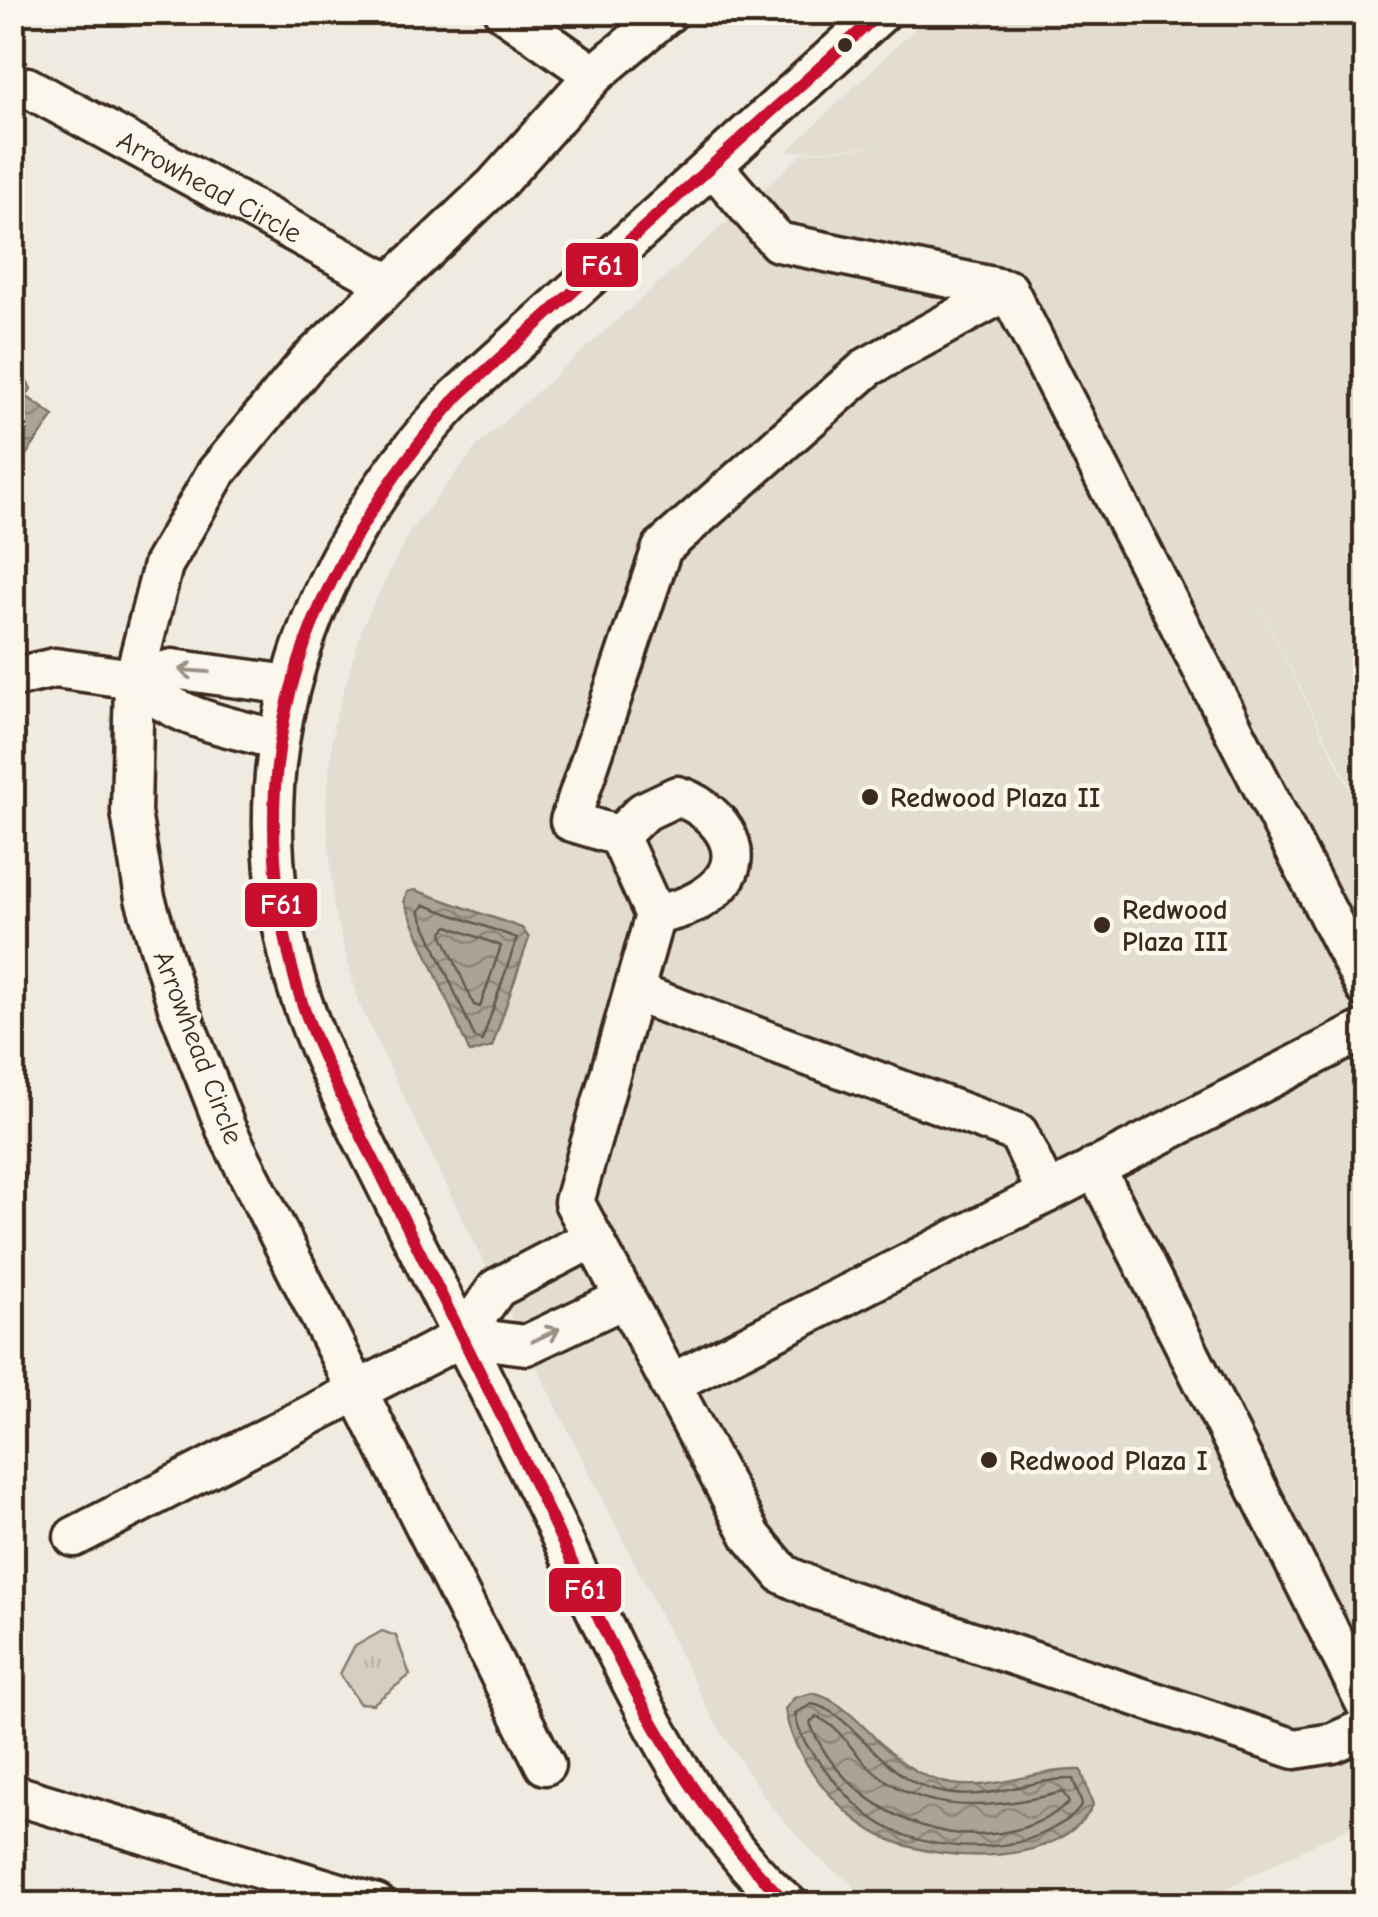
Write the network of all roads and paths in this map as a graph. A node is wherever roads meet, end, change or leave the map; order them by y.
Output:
1 (504, 12) edge
2 (669, 12) edge
3 (882, 12) edge
4 (594, 74) junction
5 (27, 87) dead end
6 (713, 166) junction
7 (390, 284) junction
8 (1008, 290) junction
9 (12, 678) edge
10 (134, 679) junction
11 (290, 685) junction
12 (279, 740) junction
13 (619, 836) junction
14 (656, 915) junction
15 (1366, 988) edge
16 (634, 992) junction
17 (1366, 1029) edge
18 (1095, 1168) junction
19 (1047, 1192) junction
20 (592, 1239) junction
21 (624, 1298) junction
22 (462, 1337) junction
23 (670, 1384) junction
24 (358, 1391) junction
25 (74, 1537) dead end
26 (1366, 1704) edge
27 (1366, 1728) edge
28 (545, 1765) dead end
29 (12, 1794) edge
30 (774, 1900) edge
31 (376, 1904) edge

1 - 4 street
2 - 4 street, Arrowhead Circle
3 - 6 street
4 - 7 street, Arrowhead Circle
5 - 7 street, Arrowhead Circle
6 - 8 street
6 - 11 street
7 - 10 street, Arrowhead Circle
8 - 13 street
8 - 15 street
9 - 10 street
11 -> 10 street
10 - 12 street
10 - 24 street, Arrowhead Circle
11 - 12 street
12 - 22 street
13 - 14 street
13 - 14 street
14 - 16 street
16 - 19 street
16 - 20 street
17 - 18 street
18 - 19 street
18 - 26 street
19 - 23 street
20 - 21 street
20 - 22 street
22 -> 21 street
21 - 23 street
22 - 24 street
22 - 30 street
23 - 27 street
24 - 25 street
24 - 28 street, Arrowhead Circle
29 - 31 street

